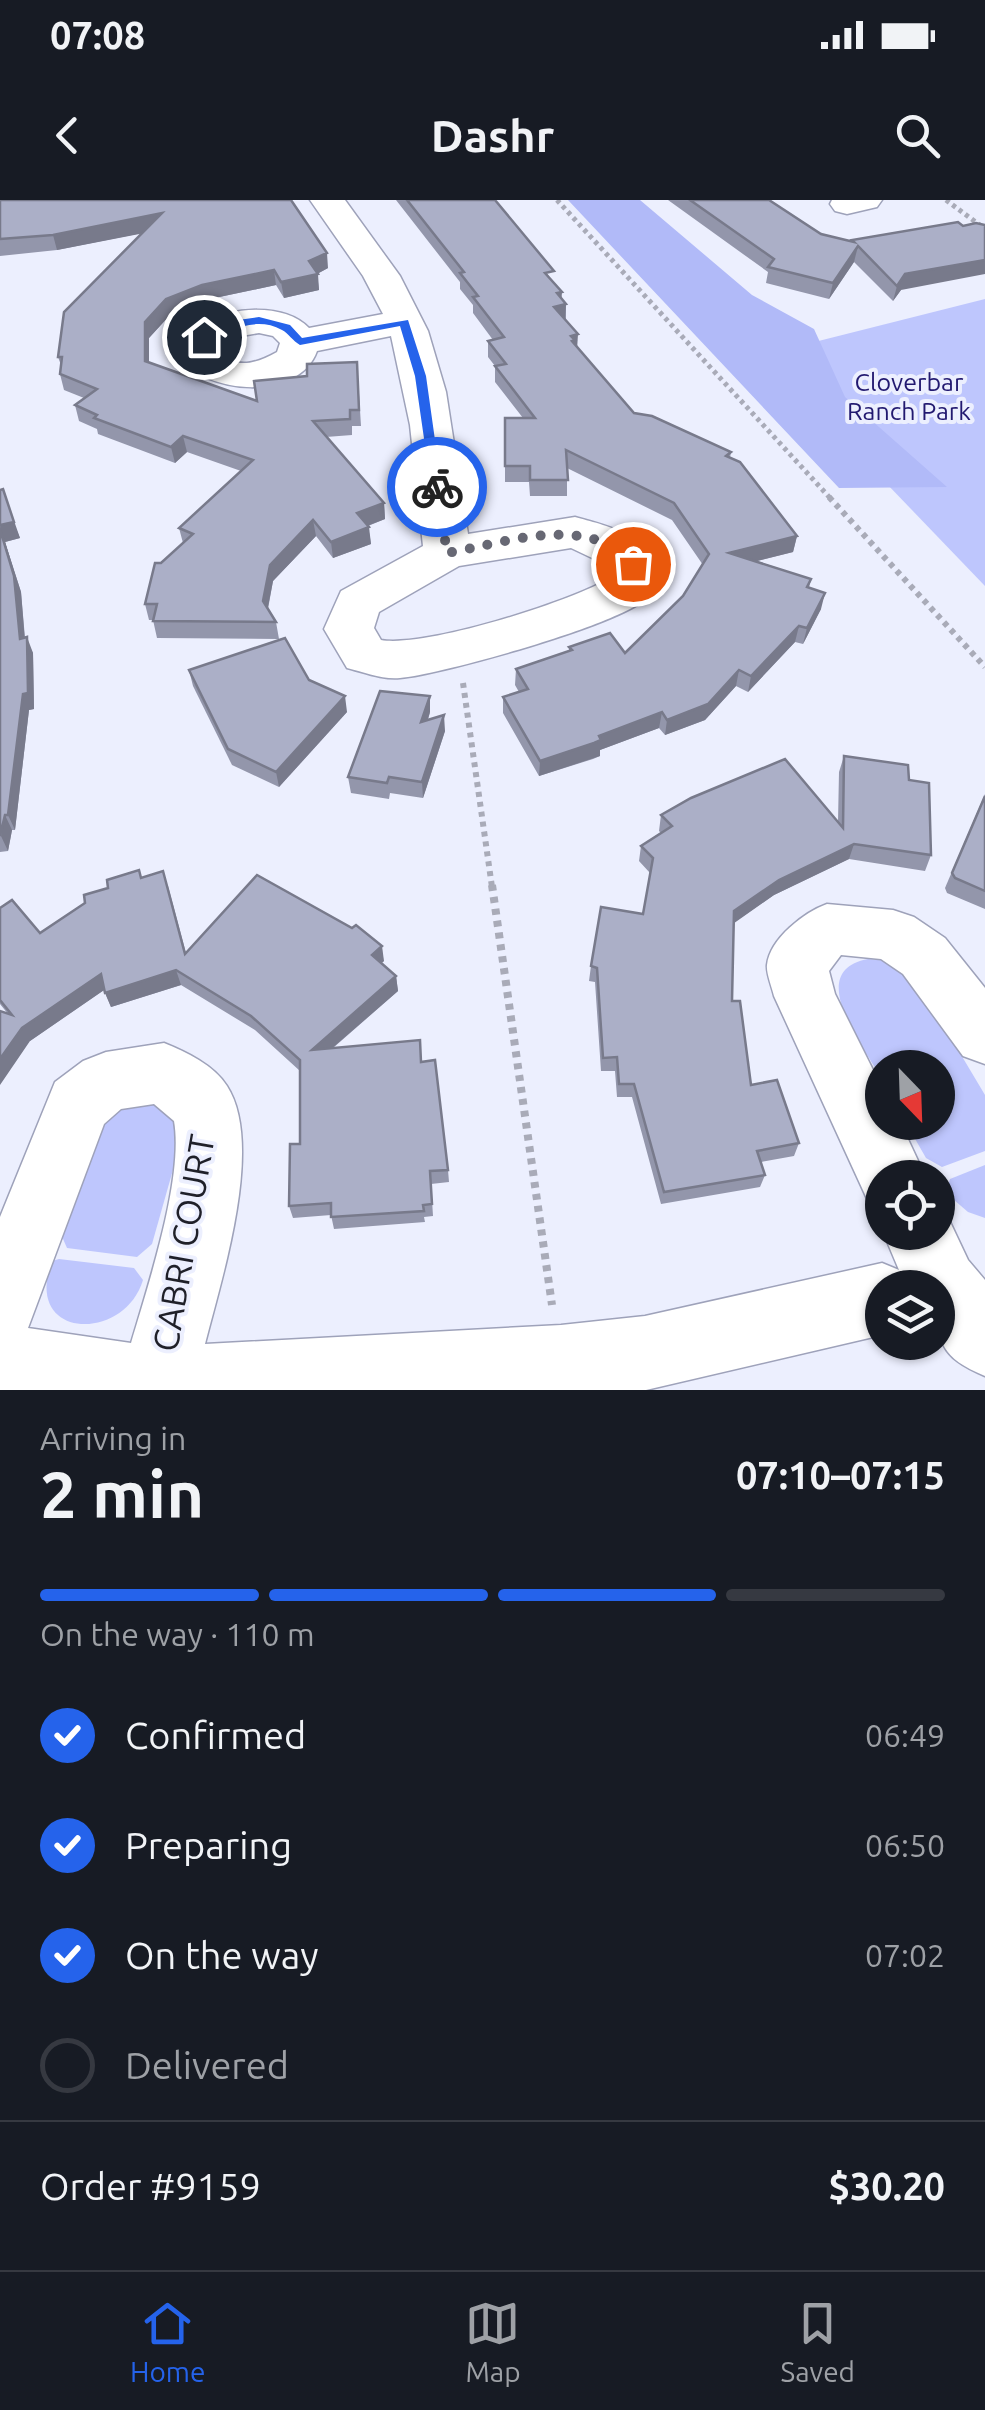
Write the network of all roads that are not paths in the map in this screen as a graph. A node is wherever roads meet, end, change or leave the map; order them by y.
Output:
1 (327, 200) edge
2 (404, 322) junction
3 (300, 342) dead end
4 (447, 553) junction
5 (985, 1036) edge
6 (883, 1160) edge
7 (865, 1303) edge
8 (0, 1308) edge
9 (0, 1361) edge
10 (156, 1387) edge

1 - 2 street
2 - 3 street
2 - 4 street
4 - 4 street
5 - 6 street
7 - 10 street
8 - 10 street, CABRI COURT
9 - 10 street

